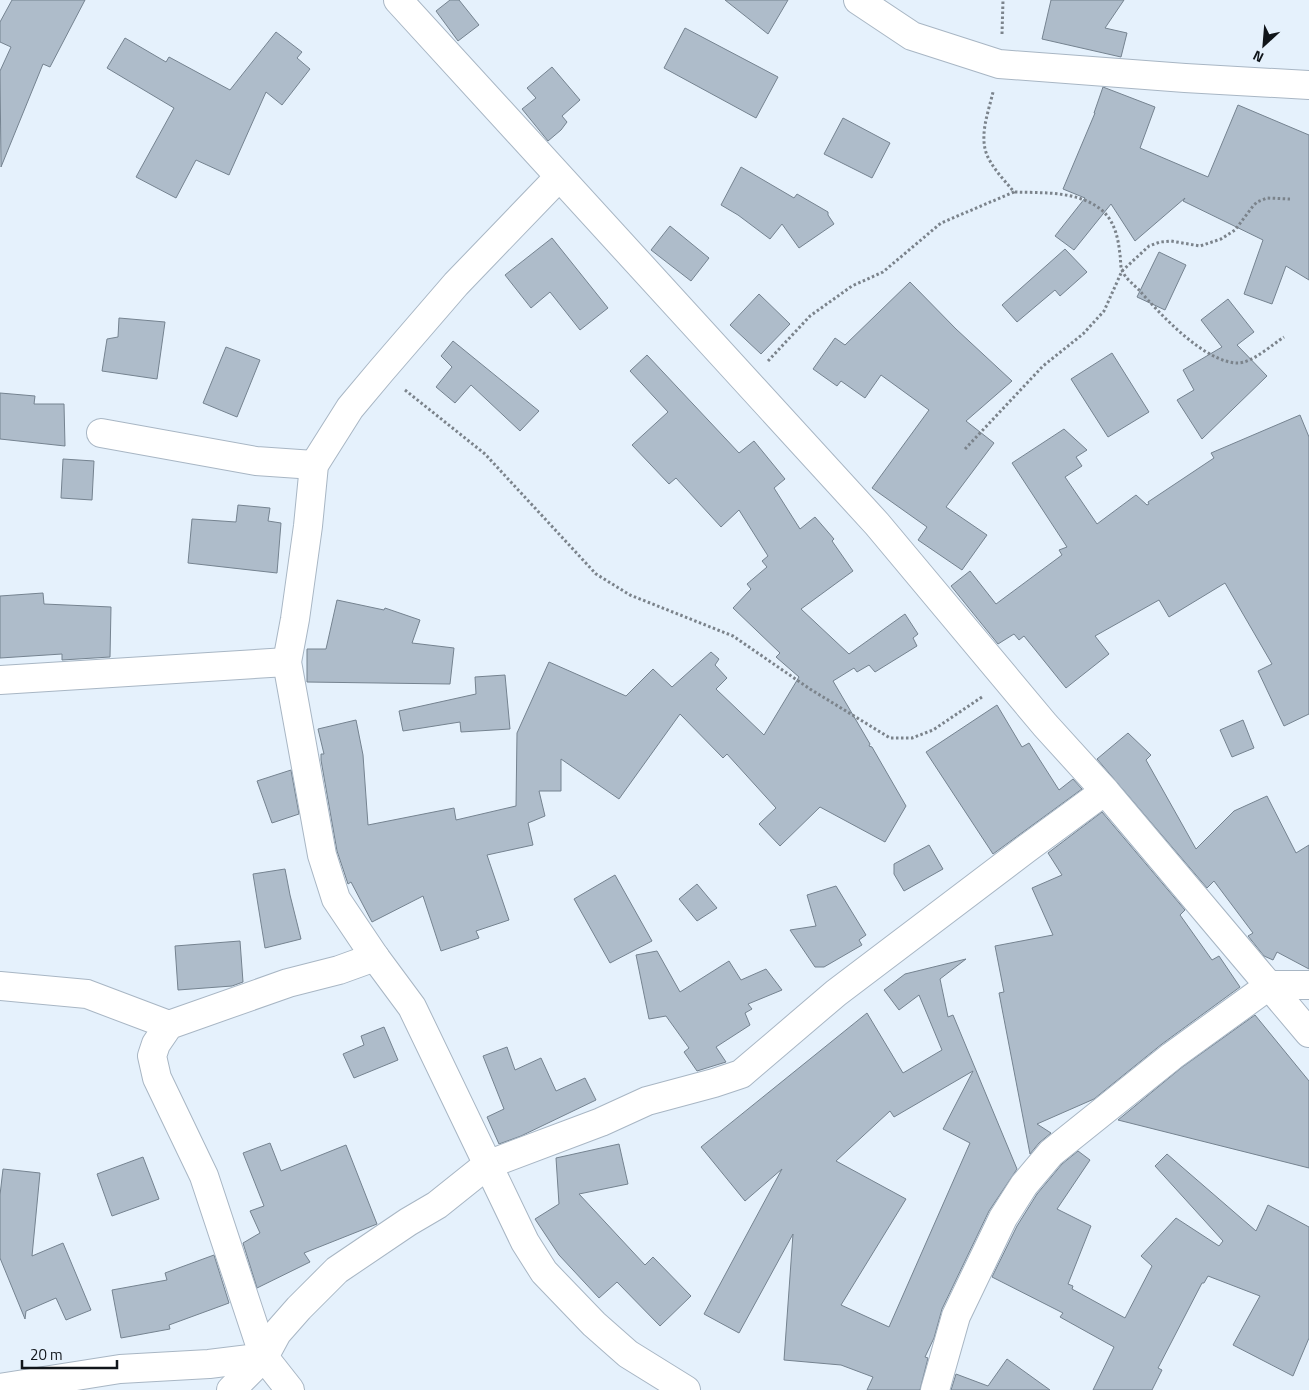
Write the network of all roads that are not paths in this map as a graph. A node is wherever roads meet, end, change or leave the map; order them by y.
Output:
1 (398, 0) edge
2 (858, 0) edge
3 (1309, 85) edge
4 (560, 177) junction
5 (101, 433) dead end
6 (314, 464) junction
7 (287, 662) junction
8 (0, 680) edge
9 (1105, 791) junction
10 (375, 957) junction
11 (1270, 985) junction
12 (0, 986) edge
13 (1309, 986) edge
14 (169, 1025) junction
15 (1309, 1033) edge
16 (487, 1166) junction
17 (264, 1357) junction
18 (0, 1388) edge
19 (232, 1390) edge
20 (290, 1390) edge
21 (686, 1390) edge
22 (935, 1390) edge

1 - 4 street
2 - 3 street
4 - 6 street
4 - 9 street
5 - 6 street
6 - 7 street
7 - 8 street
7 - 10 street
9 - 11 street
9 - 16 street
10 - 14 street
10 - 16 street
11 - 13 street
11 - 15 street
11 - 22 street
12 - 14 street
14 - 17 street
16 - 17 street
16 - 21 street
17 - 18 street
17 - 19 street
17 - 20 street

